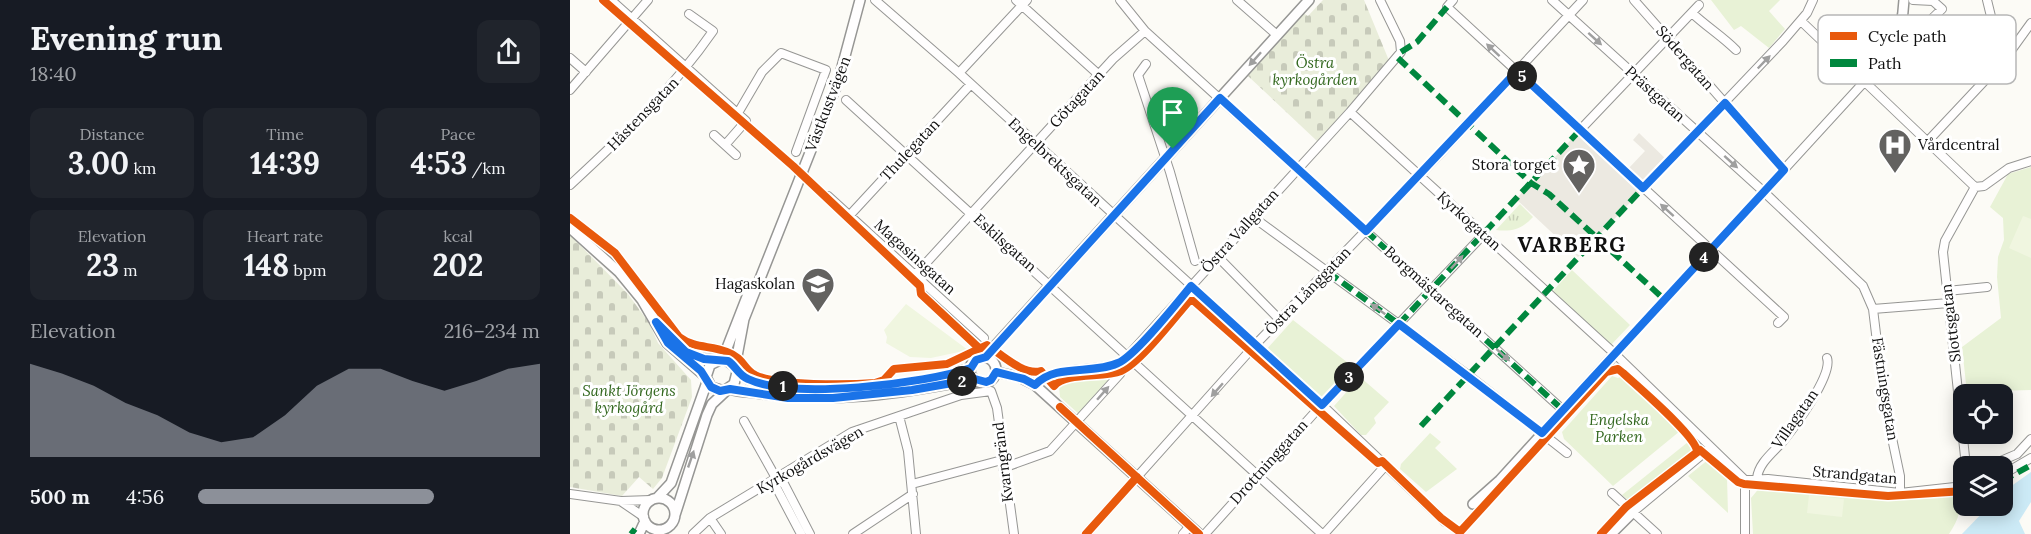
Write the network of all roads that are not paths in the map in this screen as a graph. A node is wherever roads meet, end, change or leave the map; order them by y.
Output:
1 (611, 0) edge
2 (648, 0) edge
3 (875, 0) edge
4 (1120, 0) edge
5 (1237, 0) edge
6 (1309, 0) edge
7 (1380, 0) edge
8 (1552, 0) edge
9 (1583, 0) edge
10 (1634, 0) edge
11 (1813, 0) edge
12 (1904, 0) edge
13 (1914, 0) edge
14 (1987, 0) edge
15 (1022, 2) edge
16 (1450, 3) edge
17 (860, 4) edge
18 (1699, 5) dead end
19 (1692, 13) junction
20 (689, 14) dead end
21 (1902, 15) edge
22 (1936, 15) edge
23 (1991, 15) edge
24 (1569, 16) junction
25 (632, 19) junction
26 (1802, 21) junction
27 (2031, 23) edge
28 (1144, 31) junction
29 (1277, 35) junction
30 (1818, 36) edge
31 (1667, 38) junction
32 (2016, 44) edge
33 (1736, 50) dead end
34 (570, 58) edge
35 (1146, 64) dead end
36 (688, 68) junction
37 (1517, 71) junction
38 (586, 72) junction
39 (1633, 73) junction
40 (959, 74) junction
41 (1099, 75) junction
42 (971, 84) junction
43 (1861, 84) edge
44 (1867, 84) edge
45 (1982, 84) edge
46 (570, 90) edge
47 (1220, 98) junction
48 (846, 100) dead end
49 (1725, 103) junction
50 (1350, 112) junction
51 (738, 113) junction
52 (1580, 130) junction
53 (1698, 132) junction
54 (714, 135) dead end
55 (1927, 142) junction
56 (1035, 144) junction
57 (724, 145) junction
58 (796, 152) dead end
59 (906, 154) junction
60 (736, 155) dead end
61 (1164, 158) junction
62 (2031, 161) edge
63 (1297, 169) junction
64 (1784, 170) junction
65 (1419, 176) junction
66 (570, 185) edge
67 (1974, 187) junction
68 (1643, 188) junction
69 (1764, 192) junction
70 (828, 196) dead end
71 (971, 213) junction
72 (1114, 215) junction
73 (849, 216) junction
74 (1253, 217) junction
75 (570, 228) edge
76 (1366, 231) junction
77 (1483, 235) junction
78 (776, 239) junction
79 (1711, 250) junction
80 (1217, 256) junction
81 (1195, 261) dead end
82 (1328, 272) junction
83 (915, 275) junction
84 (1050, 285) junction
85 (1191, 286) junction
86 (1863, 286) joint
87 (1987, 287) dead end
88 (1431, 290) junction
89 (1947, 291) junction
90 (1949, 303) junction
91 (1873, 309) junction
92 (1280, 320) junction
93 (656, 322) junction
94 (1778, 323) dead end
95 (1399, 324) junction
96 (984, 338) dead end
97 (1255, 345) junction
98 (1615, 354) junction
99 (986, 357) junction
100 (1127, 357) junction
101 (1827, 358) dead end
102 (717, 360) junction
103 (1119, 363) junction
104 (971, 368) junction
105 (736, 370) junction
106 (996, 372) junction
107 (706, 379) junction
108 (975, 379) junction
109 (1035, 385) junction
110 (728, 389) junction
111 (991, 391) joint
112 (1322, 405) junction
113 (1563, 410) junction
114 (899, 416) junction
115 (1194, 417) junction
116 (744, 421) dead end
117 (1077, 422) junction
118 (1542, 433) junction
119 (2031, 439) edge
120 (1710, 448) junction
121 (1567, 453) dead end
122 (1965, 456) edge
123 (2012, 456) edge
124 (2031, 458) edge
125 (1003, 464) junction
126 (1386, 465) junction
127 (2013, 469) edge
128 (1259, 475) junction
129 (1137, 477) junction
130 (776, 478) junction
131 (1757, 478) junction
132 (1744, 480) junction
133 (912, 484) junction
134 (1953, 487) edge
135 (1612, 493) dead end
136 (570, 494) edge
137 (913, 494) junction
138 (1900, 494) junction
139 (654, 499) junction
140 (621, 501) junction
141 (1473, 504) dead end
142 (1633, 512) junction
143 (675, 516) junction
144 (710, 518) junction
145 (644, 519) junction
146 (1445, 522) dead end
147 (1190, 526) junction
148 (654, 532) edge
149 (639, 534) edge
150 (693, 534) edge
151 (721, 534) edge
152 (801, 534) edge
153 (810, 534) edge
154 (853, 534) edge
155 (916, 534) edge
156 (1014, 534) edge
157 (1086, 534) edge
158 (1183, 534) edge
159 (1198, 534) edge
160 (1205, 534) edge
161 (1323, 534) edge
162 (1611, 534) edge
163 (1657, 534) edge
164 (1745, 534) edge

1 - 25 street
2 - 25 street
3 - 40 street, Engelbrektsgatan
4 - 28 street, Borgmästaregatan
5 - 29 street
6 - 29 street
7 - 50 street, Östra Vallgatan
8 - 24 street, Prästgatan
9 - 24 street, Östra Långgatan
10 - 31 street, Södergatan
11 - 26 street
12 - 21 street
13 - 22 street
14 - 23 street
15 - 40 street
15 - 41 street
37 -> 16 street
17 - 78 street, Västkustvägen
18 - 19 street
19 - 31 street
19 - 33 street
20 - 36 street, Håstensgatan
24 - 37 street, Östra Långgatan
24 -> 39 street, Prästgatan
25 - 36 street
25 - 38 street
26 - 30 street
49 -> 26 street
27 - 32 street
28 - 41 street, Götagatan
28 - 47 street, Borgmästaregatan
29 -> 47 street
31 - 39 street
31 - 49 street, Södergatan
34 - 38 street
35 - 61 street
36 - 51 street
36 - 66 street, Håstensgatan
37 - 52 street
37 - 65 street, Östra Långgatan
38 - 46 street
39 - 52 street
39 - 53 street, Prästgatan
40 - 42 street, Engelbrektsgatan
41 - 56 street, Götagatan
42 - 56 street, Engelbrektsgatan
42 - 59 street, Thulegatan
43 - 64 street
44 - 55 street
45 - 55 street
47 - 61 street
47 - 63 street, Borgmästaregatan
48 - 59 street, Eskilsgatan
49 - 53 street
49 - 64 street, Södergatan
50 - 63 street, Östra Vallgatan
50 - 65 street, Kyrkogatan
51 - 57 street
51 - 58 street
52 - 68 street
53 - 68 street
53 -> 69 street, Prästgatan
54 - 57 street
55 - 67 street
56 - 71 street, Götagatan
56 - 72 street, Engelbrektsgatan
57 - 60 street
59 - 71 street, Eskilsgatan
59 - 73 street, Thulegatan
61 - 72 street
61 - 81 street
62 - 67 street
63 - 74 street, Östra Vallgatan
63 - 76 street, Borgmästaregatan
64 - 69 street
65 - 76 street, Östra Långgatan
65 - 77 street, Kyrkogatan
67 - 89 street, Slottsgatan
79 -> 68 street
69 - 79 street
69 - 86 street, Prästgatan
70 - 73 street, Magasinsgatan
71 - 83 street, Götagatan
71 - 84 street, Eskilsgatan
72 - 84 street
72 - 85 street, Engelbrektsgatan
73 - 83 street, Magasinsgatan
74 - 80 street, Östra Vallgatan
74 - 82 street
75 - 93 street
76 - 82 street, Östra Långgatan
76 - 88 street, Borgmästaregatan
88 -> 77 street, Drottninggatan
77 - 98 street, Kyrkogatan
78 - 102 street, Västkustvägen
78 - 105 street, Västkustvägen
79 - 94 street
79 - 98 street
80 - 85 street, Östra Vallgatan
80 - 92 street
82 - 92 street, Östra Långgatan
95 -> 82 street
83 - 96 street, Magasinsgatan
84 - 99 street
84 - 100 street, Eskilsgatan
85 - 97 street, Engelbrektsgatan
85 - 100 street, Östra Vallgatan
86 - 91 street, Fästningsgatan
87 - 89 street
88 - 95 street, Drottninggatan
88 -> 113 street, Borgmästaregatan
89 - 90 street, Slottsgatan
90 - 91 street
90 - 122 street, Slottsgatan
91 - 138 street, Fästningsgatan
92 - 97 street, Östra Långgatan
93 - 102 street
93 - 107 street
95 - 112 street, Drottninggatan
95 - 118 street
97 - 112 street, Engelbrektsgatan
97 -> 115 street, Östra Långgatan
98 - 113 street
98 - 120 street, Kyrkogatan
99 - 104 street
99 - 106 street
100 - 103 street, Östra Vallgatan
100 - 115 street, Eskilsgatan
101 - 131 street, Villagatan
102 - 105 street
102 - 107 street
103 - 109 street
117 -> 103 street
104 - 105 street
104 - 108 street
105 - 110 street
106 - 108 street
106 - 109 street
107 - 110 street
107 - 139 street
108 - 110 street
109 - 117 street
143 -> 110 street
111 - 114 street, Kyrkogårdsvägen
111 - 125 street, Kvarngränd
112 - 126 street, Engelbrektsgatan
112 - 128 street, Drottninggatan
113 - 118 street
114 - 130 street, Kyrkogårdsvägen
114 - 133 street
115 - 128 street, Eskilsgatan
115 - 129 street, Östra Långgatan
116 - 130 street
117 - 125 street
117 - 129 street
118 - 121 street
118 - 141 street
119 - 123 street
120 - 132 street, Kyrkogatan
120 - 142 street
124 - 127 street
125 - 133 street
125 - 156 street, Kvarngränd
126 - 146 street, Engelbrektsgatan
126 - 161 street
128 - 160 street, Drottninggatan
128 - 161 street, Eskilsgatan
129 - 147 street
129 - 157 street, Östra Långgatan
130 - 144 street, Kyrkogårdsvägen
130 - 152 street
130 - 153 street
131 - 132 street, Strandgatan
131 - 138 street, Strandgatan
132 - 164 street
133 - 137 street
134 - 138 street, Strandgatan
135 - 142 street
136 - 140 street
137 - 154 street
137 - 155 street
139 - 140 street
139 - 143 street
139 - 145 street
140 - 145 street
142 - 162 street
142 - 163 street
143 - 148 street
144 - 150 street, Kyrkogårdsvägen
144 - 151 street
145 - 148 street
145 - 149 street
147 - 158 street
147 - 159 street

